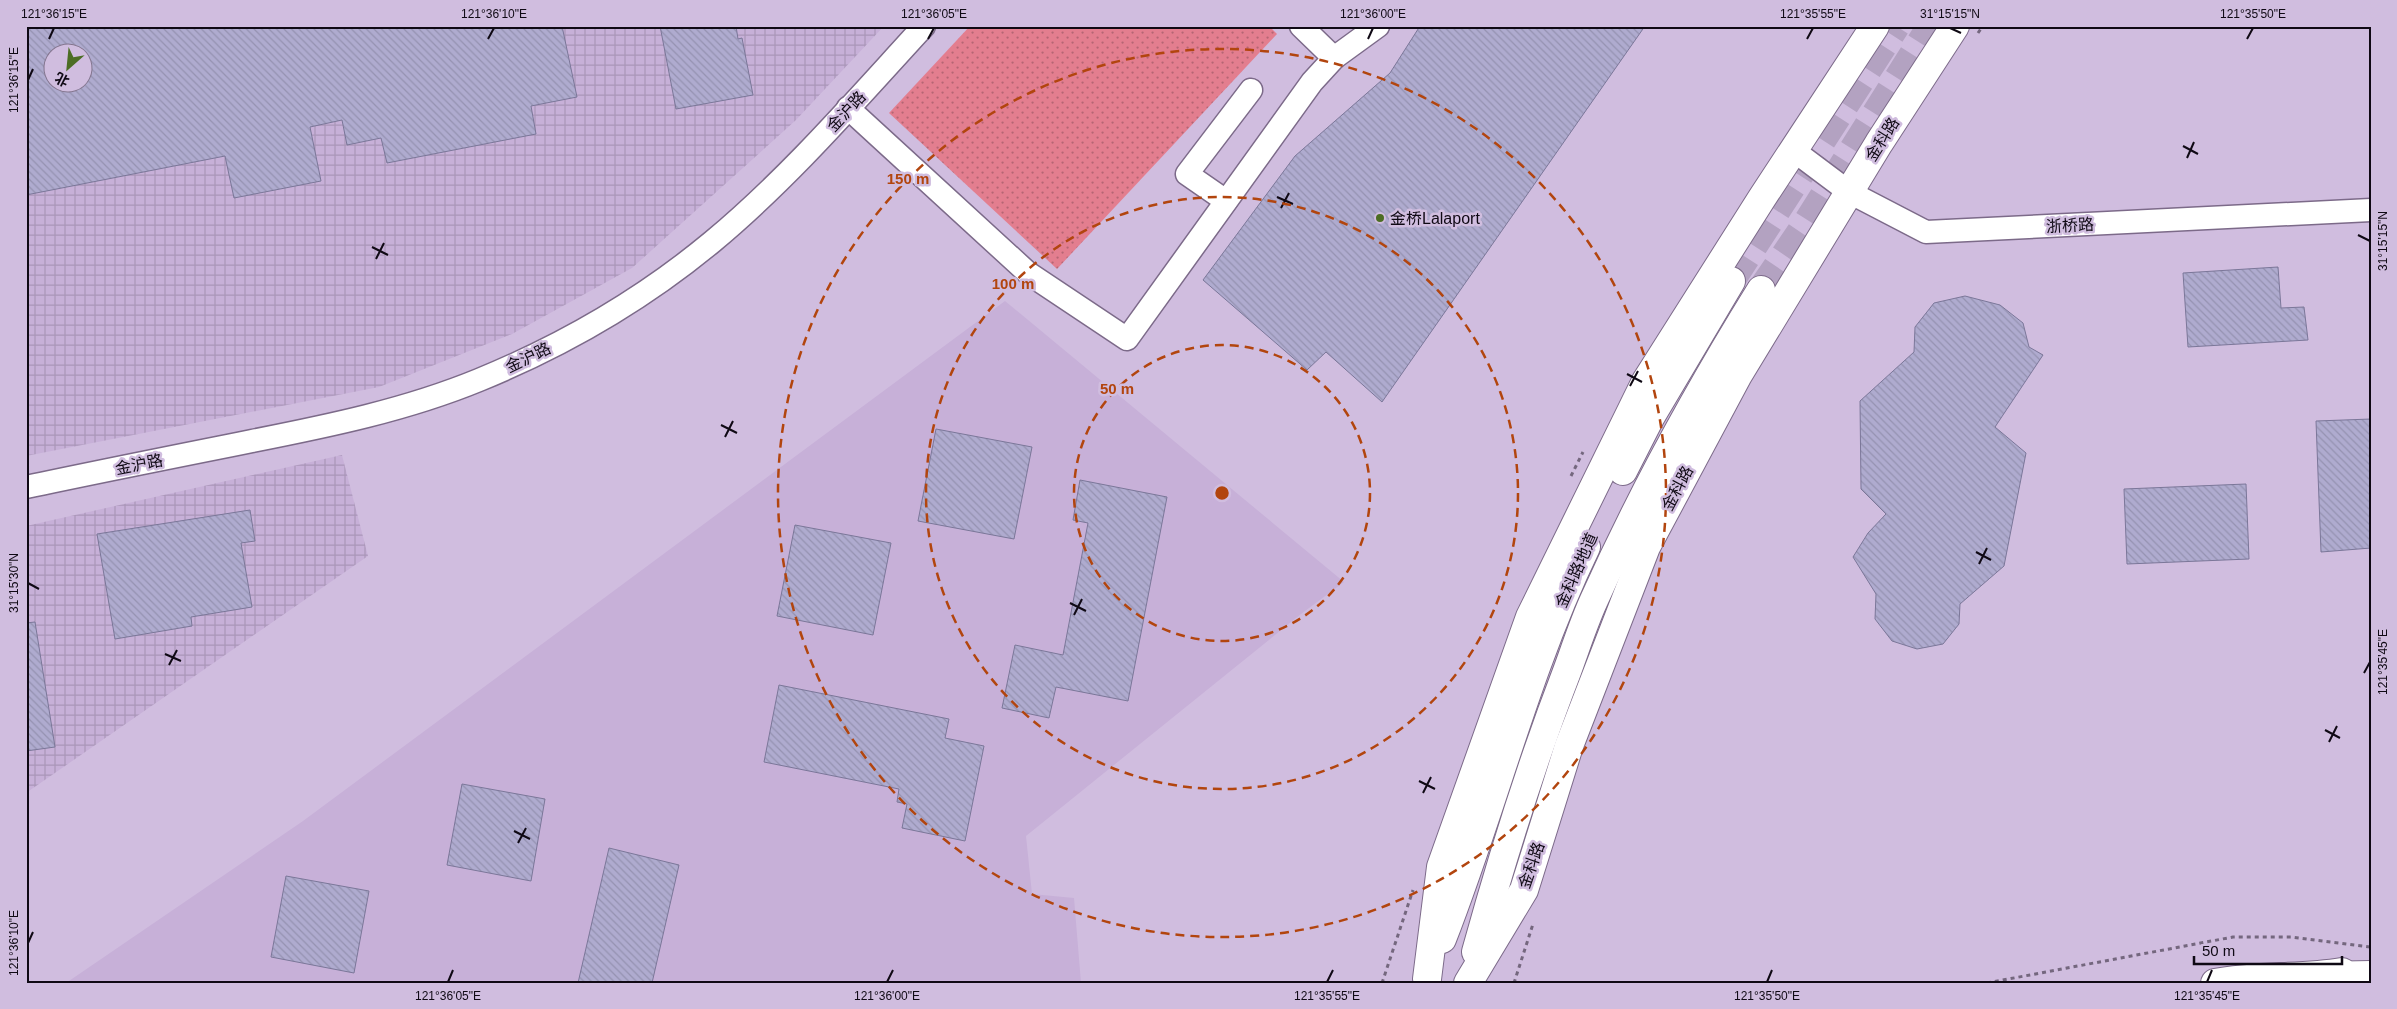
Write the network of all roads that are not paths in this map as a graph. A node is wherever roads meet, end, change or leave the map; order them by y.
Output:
1 (924, 26) edge
2 (1301, 26) edge
3 (1378, 26) edge
4 (1875, 26) edge
5 (1966, 30) edge
6 (1334, 58) junction
7 (1251, 90) dead end
8 (848, 108) junction
9 (1793, 150) junction
10 (1849, 192) junction
11 (1226, 201) junction
12 (2371, 210) edge
13 (1732, 281) tunnel mouth
14 (1761, 290) tunnel mouth
15 (26, 486) edge
16 (1497, 876) joint
17 (2371, 968) edge
18 (2371, 975) edge
19 (2318, 976) junction
20 (1426, 981) edge
21 (1468, 983) edge
22 (2215, 983) edge

1 - 8 street, 金沪路
2 - 6 street
3 - 6 street
4 - 9 main road
5 - 10 main road, 金科路
6 - 11 street
7 - 11 street
8 - 11 street
8 - 15 street, 金沪路
9 - 10 street, 浙桥路
9 - 20 main road
10 - 12 street, 浙桥路
10 - 21 main road, 金科路
13 - 20 main road, 金科路地道
14 - 16 main road, 金科路地道
16 - 21 main road, 金科路
17 - 19 main road
18 - 19 main road
19 - 22 main road

